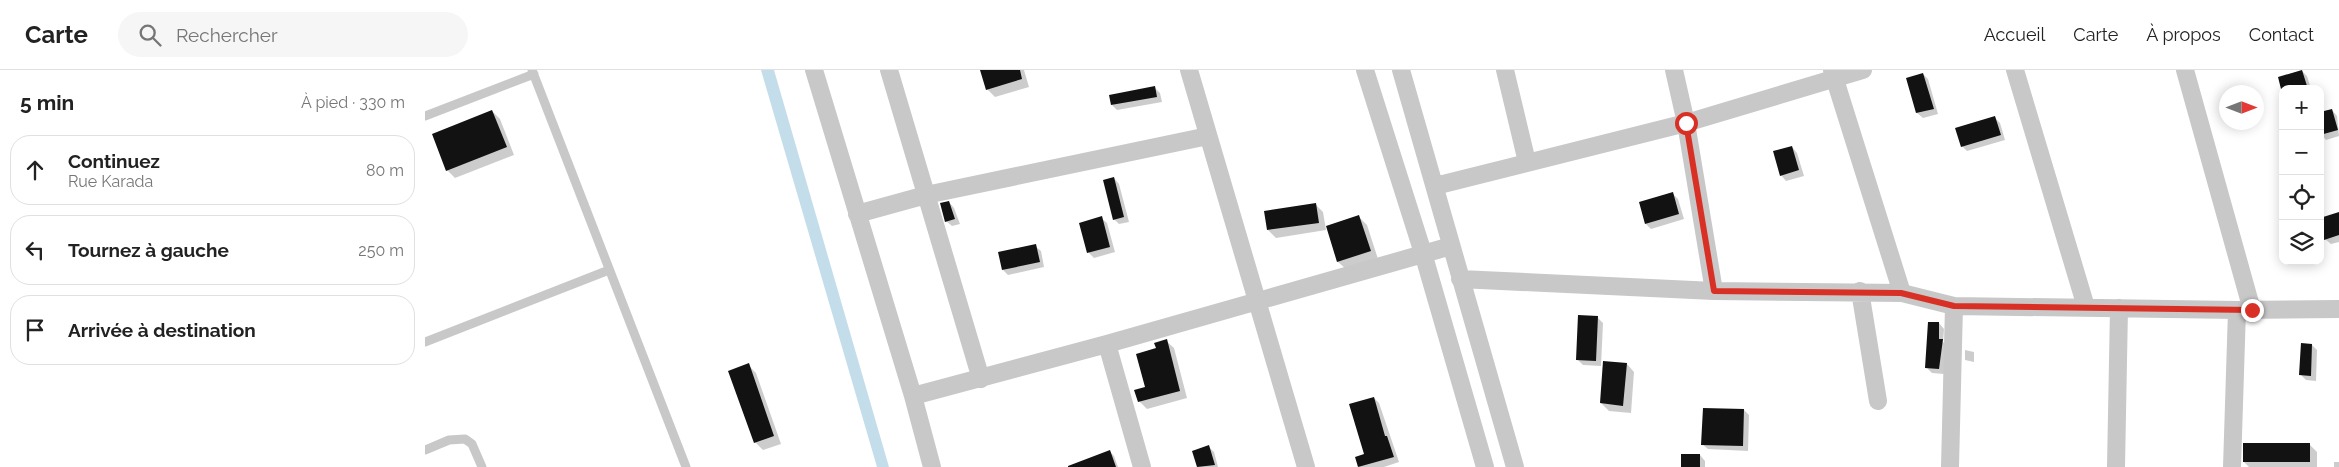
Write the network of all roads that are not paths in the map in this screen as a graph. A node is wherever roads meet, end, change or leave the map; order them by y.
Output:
1 (814, 70) edge
2 (889, 70) edge
3 (1189, 70) edge
4 (1365, 70) edge
5 (1401, 70) edge
6 (1505, 70) edge
7 (1674, 70) edge
8 (1863, 70) edge
9 (2015, 70) edge
10 (2185, 70) edge
11 (533, 72) edge
12 (1833, 74) edge
13 (425, 116) edge
14 (1686, 123) junction
15 (1208, 136) junction
16 (1527, 162) junction
17 (1435, 186) junction
18 (926, 195) junction
19 (857, 214) junction
20 (1451, 246) junction
21 (1423, 253) junction
22 (609, 270) junction
23 (1460, 280) junction
24 (1714, 291) junction
25 (1860, 291) junction
26 (1901, 293) junction
27 (1257, 302) junction
28 (1954, 306) junction
29 (2086, 307) junction
30 (2119, 308) junction
31 (2339, 309) edge
32 (2245, 310) junction
33 (425, 342) edge
34 (1107, 344) junction
35 (981, 379) junction
36 (913, 396) junction
37 (1878, 400) dead end
38 (425, 450) edge
39 (482, 467) edge
40 (686, 467) edge
41 (932, 467) edge
42 (1142, 467) edge
43 (1306, 467) edge
44 (1485, 467) edge
45 (1515, 467) edge
46 (1951, 467) edge
47 (2116, 467) edge
48 (2231, 467) edge

1 - 19 street
2 - 18 street
3 - 15 street
4 - 21 street
5 - 17 street
6 - 16 street
7 - 14 street
8 - 12 street
9 - 29 street
10 - 32 street
11 - 13 lane
11 - 22 lane
12 - 14 street
12 - 26 street
14 - 16 street
14 - 24 street
15 - 18 street
15 - 27 street
16 - 17 street
17 - 20 street
18 - 19 street
18 - 35 street
19 - 36 street
20 - 21 street
20 - 23 street
21 - 27 street
21 - 44 street
22 - 33 lane
22 - 40 lane
23 - 24 street
23 - 45 street
24 - 25 street
25 - 26 street
25 - 37 street
26 - 28 street
27 - 34 street
27 - 43 street
28 - 29 street
28 - 46 street
29 - 30 street
30 - 32 street
30 - 47 street
31 - 32 street
32 - 48 street
34 - 35 street
34 - 42 street
35 - 36 street
36 - 41 street
38 - 39 lane

